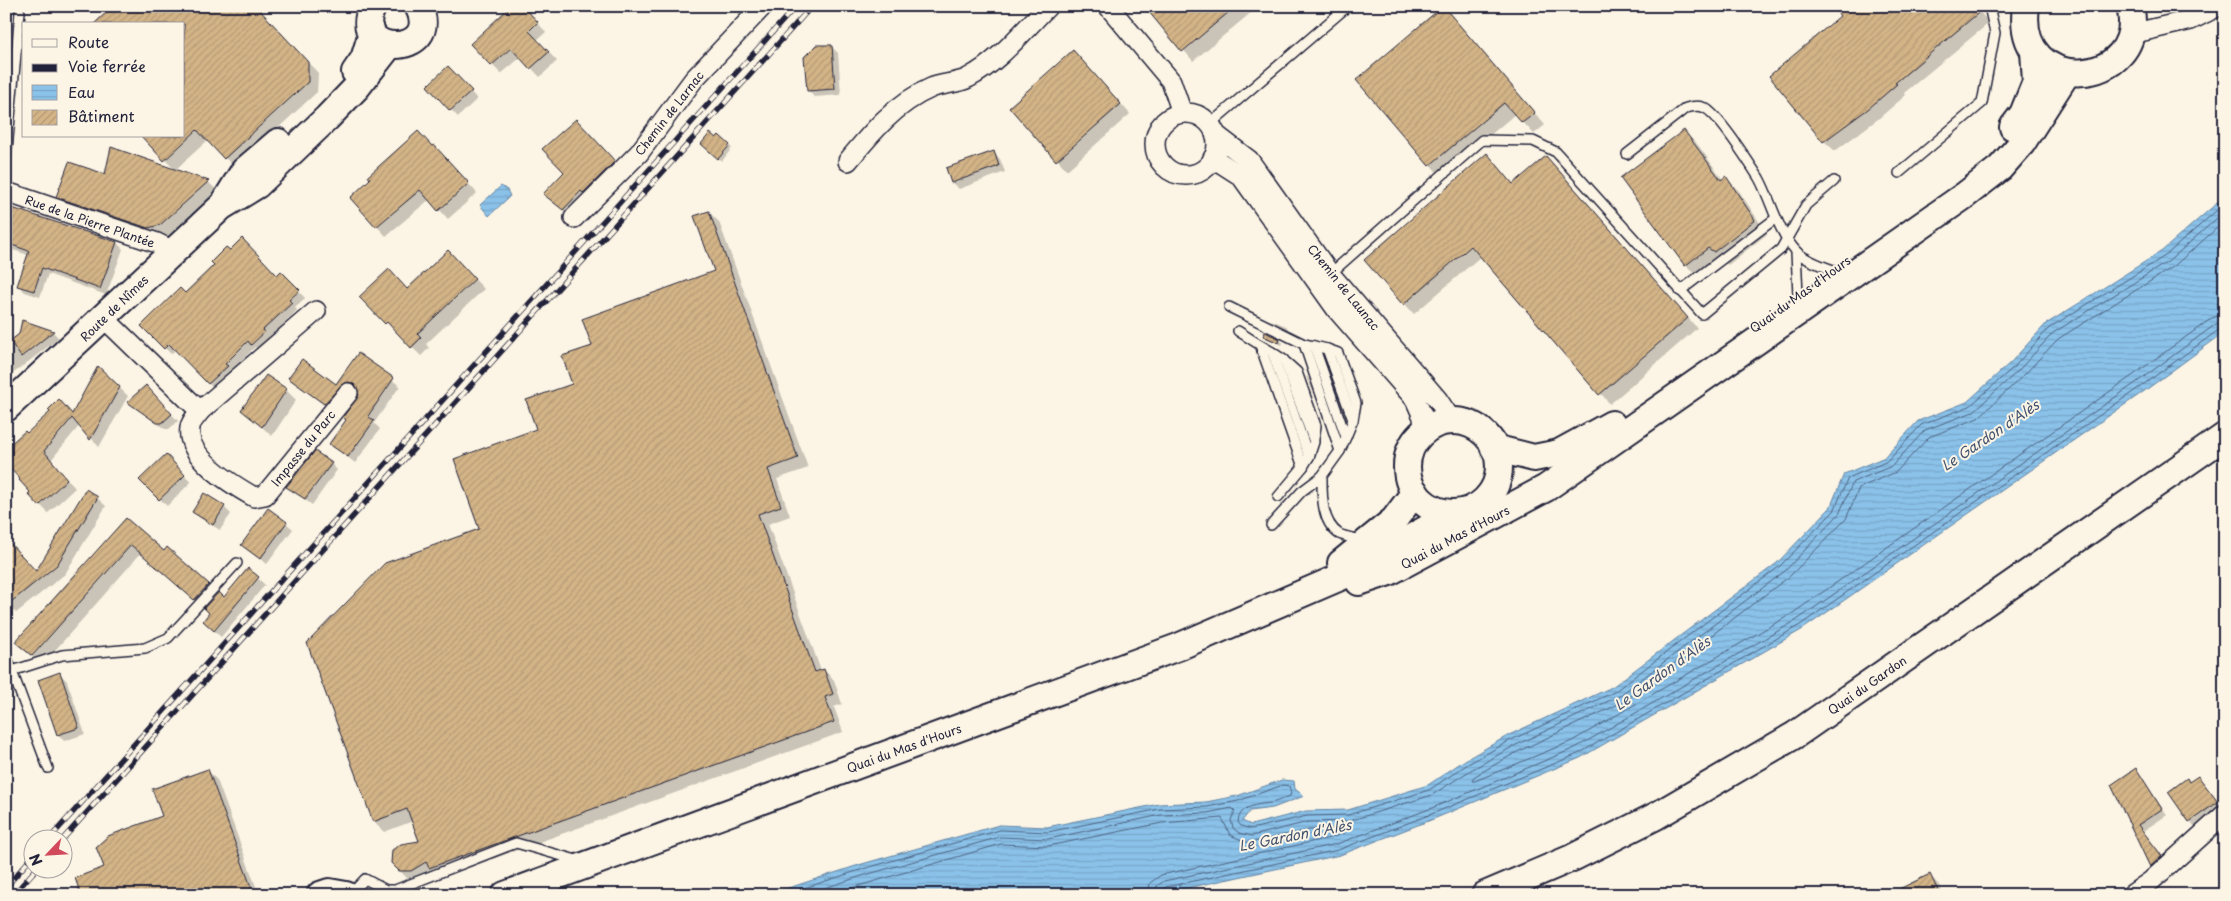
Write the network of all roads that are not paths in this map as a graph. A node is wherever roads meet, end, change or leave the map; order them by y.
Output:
1 (373, 6) edge
2 (442, 6) edge
3 (763, 6) edge
4 (1048, 6) edge
5 (1108, 6) edge
6 (1348, 6) edge
7 (1989, 6) edge
8 (2026, 6) edge
9 (2130, 6) edge
10 (2220, 6) edge
11 (20, 12) dead end
12 (420, 15) edge
13 (2131, 34) junction
14 (381, 40) junction
15 (2034, 51) junction
16 (2067, 73) junction
17 (1182, 113) junction
18 (1213, 129) junction
19 (1627, 154) dead end
20 (1213, 158) junction
21 (6, 160) edge
22 (848, 161) dead end
23 (1899, 173) dead end
24 (1834, 182) dead end
25 (6, 192) edge
26 (574, 218) dead end
27 (1776, 218) junction
28 (1788, 238) junction
29 (173, 251) junction
30 (1796, 252) junction
31 (1833, 270) junction
32 (1330, 274) junction
33 (1680, 290) junction
34 (1798, 295) junction
35 (1229, 307) dead end
36 (316, 311) dead end
37 (104, 318) junction
38 (1238, 331) dead end
39 (1304, 344) junction
40 (1260, 345) junction
41 (1314, 346) junction
42 (1272, 352) junction
43 (348, 393) dead end
44 (6, 408) edge
45 (200, 411) junction
46 (1452, 421) junction
47 (1424, 431) junction
48 (2225, 436) edge
49 (1346, 437) junction
50 (1494, 448) junction
51 (1340, 451) junction
52 (1597, 452) junction
53 (1309, 457) junction
54 (1303, 466) junction
55 (1322, 476) junction
56 (1414, 492) junction
57 (1278, 497) dead end
58 (1482, 503) junction
59 (1454, 513) junction
60 (1271, 525) dead end
61 (1369, 542) junction
62 (237, 563) dead end
63 (1302, 595) junction
64 (6, 655) edge
65 (12, 671) junction
66 (48, 768) dead end
67 (2225, 814) edge
68 (590, 864) junction
69 (320, 895) edge
70 (348, 895) edge
71 (505, 895) edge
72 (1485, 895) edge
73 (2132, 895) edge

1 - 14 street
2 - 12 street
3 - 26 street, Chemin de Larnac
4 - 22 street
5 - 17 street
6 - 18 lane
7 - 23 lane
8 - 15 street
9 - 13 street
10 - 13 street
11 - 21 lane
12 - 14 street
13 - 16 street
14 - 29 street, Route de Nîmes
15 - 16 street
15 - 31 street, Quai du Mas d'Hours
16 - 52 street, Quai du Mas d'Hours
17 - 18 street
17 - 20 street
18 - 20 street
18 - 32 street, Chemin de Launac
19 - 27 lane
20 - 47 street, Chemin de Launac
24 - 28 lane
25 - 29 street, Rue de la Pierre Plantée
27 - 28 lane
27 - 33 lane
28 - 30 lane
28 - 33 lane
29 - 37 street, Route de Nîmes
30 - 31 lane
30 - 34 lane
31 - 34 street, Quai du Mas d'Hours
32 - 33 lane
32 - 46 street, Chemin de Launac
34 - 50 street, Quai du Mas d'Hours
35 - 39 lane
36 - 45 street, Impasse du Parc
37 - 44 street, Route de Nîmes
37 - 45 street
38 - 40 lane
39 - 41 lane
39 - 51 lane
40 - 42 lane
40 - 54 lane
41 - 49 lane
41 - 49 lane
42 - 53 lane
42 - 53 lane
43 - 45 street, Impasse du Parc
46 - 47 street
46 - 50 street
47 - 56 street
48 - 72 street, Quai du Gardon
49 - 51 lane
50 - 58 street
51 - 55 lane
52 - 58 street, Quai du Mas d'Hours
52 - 63 street, Quai du Mas d'Hours
53 - 54 lane
54 - 57 lane
55 - 60 lane
55 - 61 lane
56 - 59 street
56 - 61 street, Quai du Mas d'Hours
58 - 59 street
59 - 63 street, Quai du Mas d'Hours
61 - 63 street, Quai du Mas d'Hours
62 - 65 lane
63 - 68 street, Quai du Mas d'Hours
64 - 65 lane
65 - 66 lane
67 - 73 street
68 - 70 lane
68 - 71 street, Quai du Mas d'Hours
69 - 70 street

